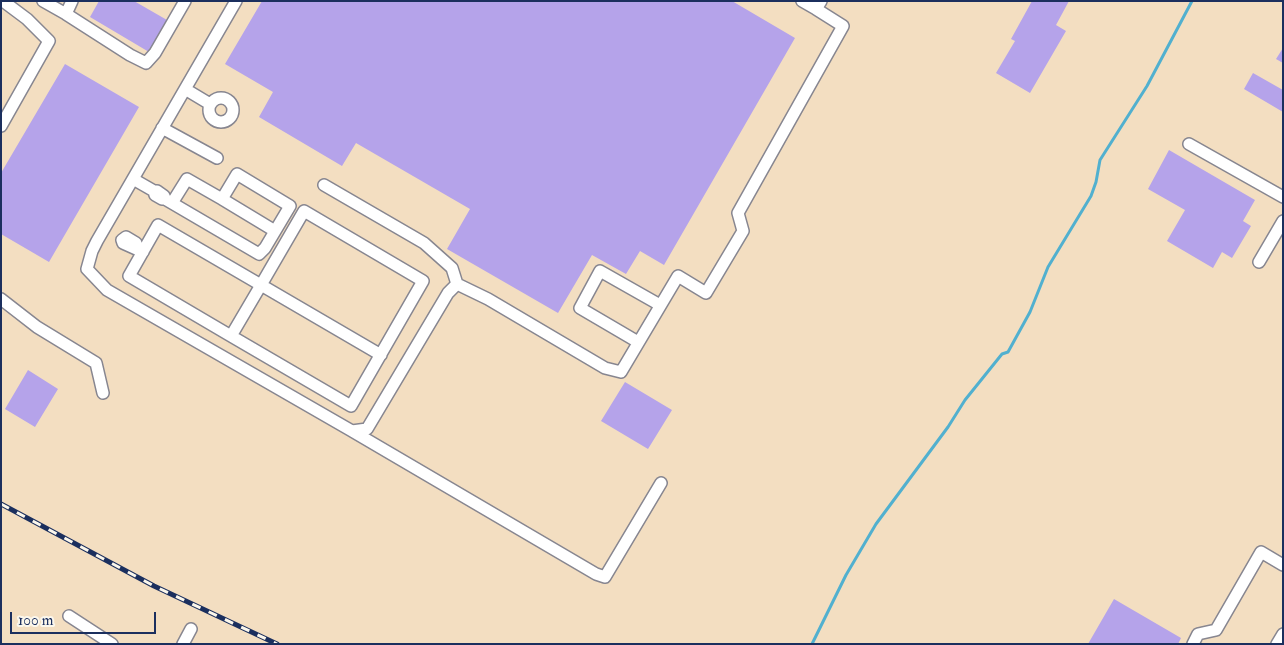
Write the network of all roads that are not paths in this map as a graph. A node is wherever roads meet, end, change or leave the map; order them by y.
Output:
1 (3, 1) edge
2 (43, 1) edge
3 (72, 1) edge
4 (185, 1) edge
5 (236, 1) edge
6 (802, 1) edge
7 (818, 5) edge
8 (66, 14) junction
9 (185, 89) junction
10 (210, 104) dead end
11 (1, 126) edge
12 (162, 128) junction
13 (1190, 144) dead end
14 (217, 158) dead end
15 (133, 179) junction
16 (324, 185) dead end
17 (1283, 197) edge
18 (222, 199) junction
19 (169, 201) junction
20 (1283, 222) edge
21 (104, 229) junction
22 (275, 231) junction
23 (140, 250) junction
24 (1259, 262) dead end
25 (457, 284) junction
26 (262, 285) junction
27 (1, 299) edge
28 (660, 305) junction
29 (231, 336) junction
30 (638, 342) junction
31 (381, 354) junction
32 (104, 393) dead end
33 (352, 431) junction
34 (661, 483) dead end
35 (1283, 565) edge
36 (69, 616) dead end
37 (191, 629) dead end
38 (1283, 634) edge
39 (112, 644) edge
40 (183, 644) edge
41 (1193, 644) edge
42 (1277, 644) edge

1 - 11 street
2 - 8 street
3 - 8 street
4 - 8 street
5 - 9 street
6 - 7 street
7 - 28 street
9 - 10 street
9 - 12 street
12 - 14 street
12 - 15 street
13 - 17 street
15 - 19 street
15 - 21 street
16 - 25 street
18 - 19 street
18 - 22 street
18 - 22 street
19 - 22 street
20 - 24 street
21 - 23 street
21 - 33 street
23 - 26 street
23 - 29 street
25 - 30 street
25 - 33 street
26 - 29 street
26 - 31 street
26 - 31 street
27 - 32 street
28 - 30 street
28 - 30 street
29 - 31 street
33 - 34 street
35 - 41 street
36 - 39 street
37 - 40 street
38 - 42 street

